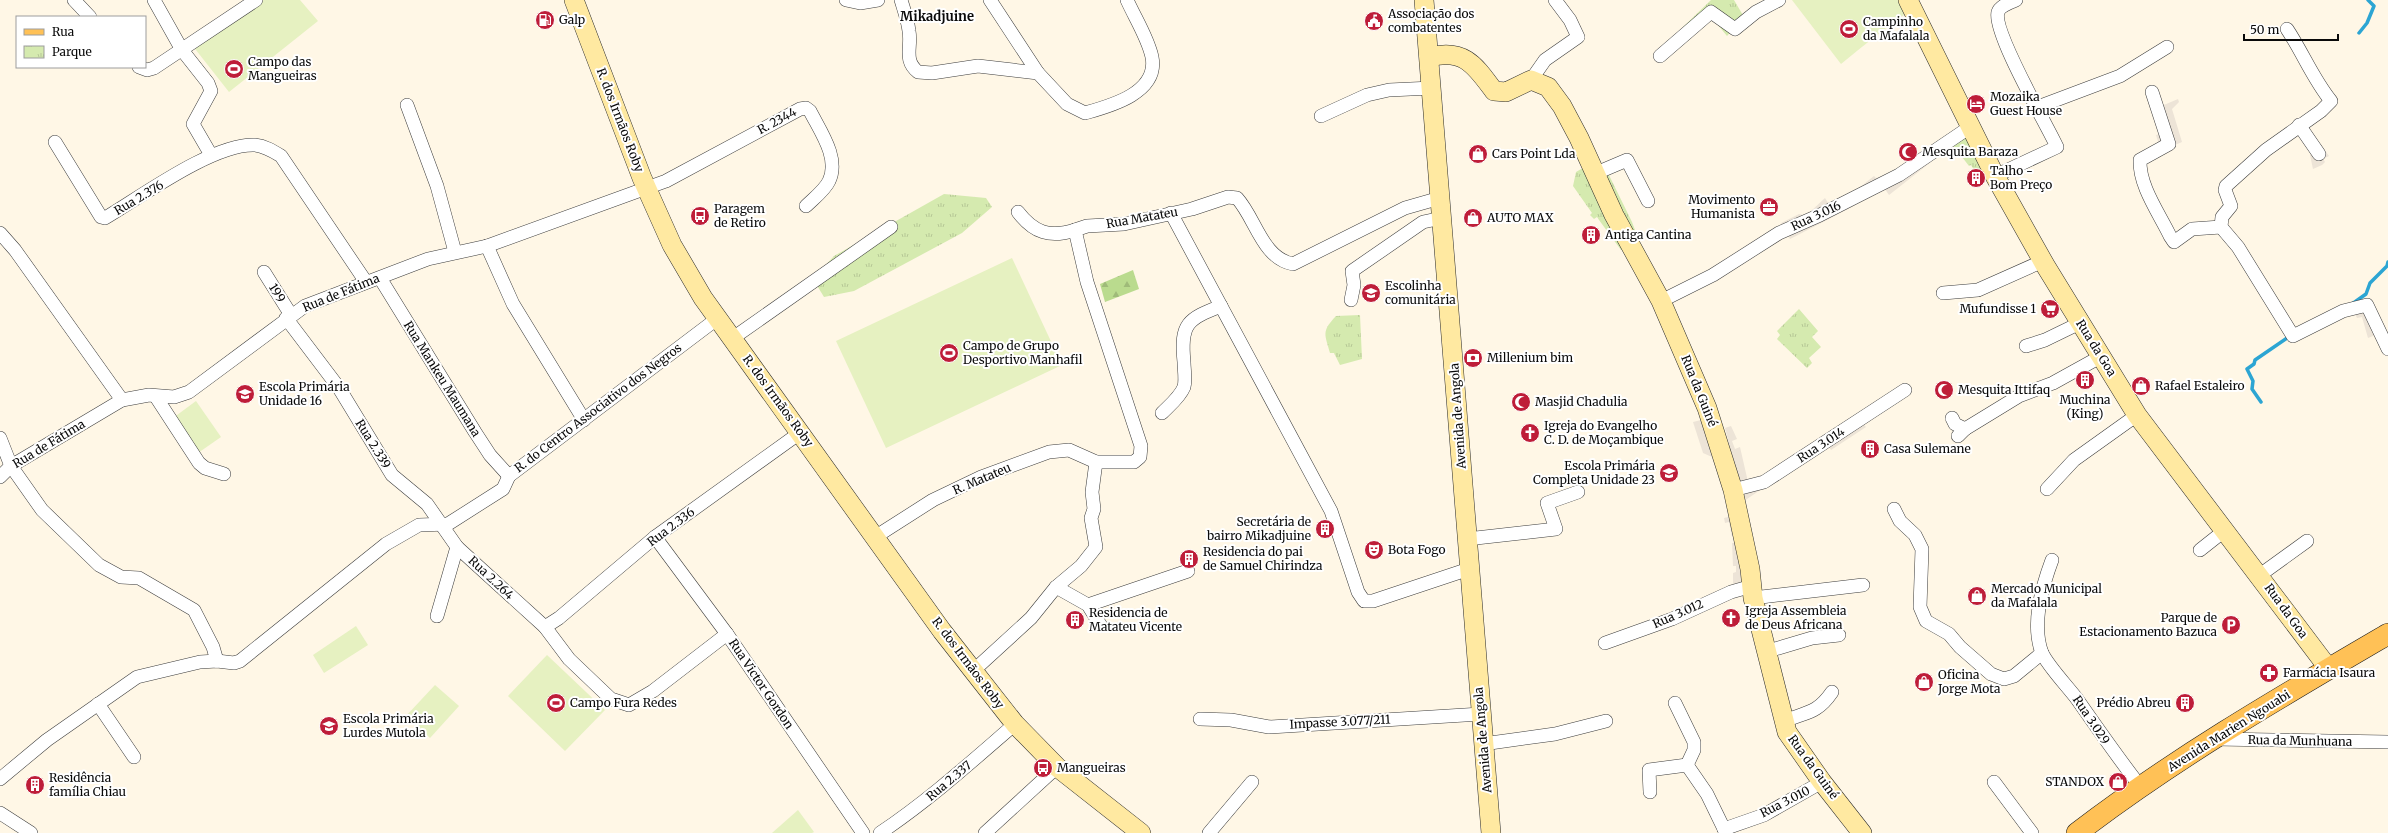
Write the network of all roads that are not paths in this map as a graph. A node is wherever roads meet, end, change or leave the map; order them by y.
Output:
1 (74, 0) edge
2 (154, 0) edge
3 (256, 0) edge
4 (574, 0) edge
5 (846, 0) edge
6 (878, 0) edge
7 (901, 0) edge
8 (990, 0) edge
9 (1128, 0) edge
10 (1424, 0) edge
11 (1555, 0) edge
12 (1779, 0) edge
13 (1908, 0) edge
14 (2016, 0) edge
15 (89, 16) edge
16 (2287, 29) dead end
17 (2166, 47) dead end
18 (182, 50) junction
19 (1660, 56) dead end
20 (1430, 57) junction
21 (142, 68) edge
22 (1038, 73) junction
23 (1531, 80) junction
24 (1432, 88) junction
25 (2152, 92) dead end
26 (407, 106) dead end
27 (2035, 108) junction
28 (1322, 116) dead end
29 (2299, 125) junction
30 (1970, 127) junction
31 (55, 142) dead end
32 (2319, 154) dead end
33 (210, 155) junction
34 (1594, 174) junction
35 (1995, 176) junction
36 (646, 186) junction
37 (1440, 198) junction
38 (1648, 201) dead end
39 (806, 206) dead end
40 (1018, 212) dead end
41 (1171, 213) junction
42 (1442, 218) junction
43 (2221, 227) junction
44 (891, 228) dead end
45 (1075, 230) junction
46 (0, 233) edge
47 (488, 246) junction
48 (455, 252) junction
49 (2043, 261) junction
50 (264, 272) dead end
51 (380, 278) junction
52 (366, 282) junction
53 (1943, 293) dead end
54 (1350, 300) dead end
55 (1661, 301) junction
56 (1221, 306) junction
57 (288, 316) junction
58 (718, 318) junction
59 (2080, 323) junction
60 (733, 338) junction
61 (2026, 346) dead end
62 (2388, 349) edge
63 (2100, 356) junction
64 (1905, 390) dead end
65 (156, 396) junction
66 (122, 400) junction
67 (1162, 413) dead end
68 (2137, 415) junction
69 (1952, 418) dead end
70 (584, 420) junction
71 (801, 432) junction
72 (1, 442) edge
73 (1096, 462) junction
74 (11, 466) junction
75 (224, 474) dead end
76 (509, 476) junction
77 (0, 477) edge
78 (2047, 489) dead end
79 (1733, 490) junction
80 (1578, 492) dead end
81 (1894, 509) dead end
82 (441, 524) junction
83 (2224, 531) junction
84 (655, 537) junction
85 (875, 537) junction
86 (1467, 539) junction
87 (2307, 541) dead end
88 (457, 547) junction
89 (2200, 550) dead end
90 (2052, 560) dead end
91 (1469, 569) junction
92 (1188, 571) dead end
93 (2260, 576) junction
94 (1863, 585) dead end
95 (1056, 587) junction
96 (1753, 592) junction
97 (1088, 605) junction
98 (438, 616) dead end
99 (1102, 626) dead end
100 (545, 627) junction
101 (727, 634) junction
102 (2387, 634) edge
103 (1839, 635) dead end
104 (1605, 643) dead end
105 (1765, 652) junction
106 (2042, 653) junction
107 (217, 661) junction
108 (2329, 669) junction
109 (972, 672) junction
110 (1832, 692) dead end
111 (1675, 703) dead end
112 (98, 704) junction
113 (1481, 714) junction
114 (1200, 719) dead end
115 (1606, 721) dead end
116 (1784, 721) junction
117 (1015, 724) junction
118 (2212, 739) junction
119 (2388, 742) edge
120 (1483, 744) junction
121 (134, 757) dead end
122 (1054, 764) junction
123 (1687, 766) junction
124 (0, 779) edge
125 (1252, 782) dead end
126 (1822, 782) junction
127 (1994, 782) dead end
128 (2140, 786) junction
129 (1650, 792) dead end
130 (0, 813) edge
131 (1725, 831) edge
132 (30, 833) edge
133 (863, 833) edge
134 (880, 833) edge
135 (986, 833) edge
136 (1141, 833) edge
137 (1209, 833) edge
138 (1491, 833) edge
139 (1862, 833) edge
140 (2032, 833) edge
141 (2077, 833) edge

1 - 15 street
2 - 18 street
3 - 18 street
4 - 36 street, R. dos Irmãos Roby
5 - 6 street
7 - 22 street
8 - 22 street
9 - 22 street
10 - 20 street, Avenida de Angola
11 - 23 street
12 - 19 street
13 - 30 street, Rua da Goa
14 - 27 street
16 - 29 street
17 - 27 street
18 - 21 street
18 - 33 street
20 - 23 street
20 - 24 street, Avenida de Angola
23 - 34 street, Rua da Guiné
24 - 28 street
24 - 37 street, Avenida de Angola
25 - 43 street
26 - 48 street
27 - 35 street
29 - 32 street
29 - 43 street
30 - 35 street, Rua da Goa
30 - 55 street, Rua 3.016
31 - 33 street, Rua 2.376
33 - 52 street
34 - 38 street
34 - 55 street, Rua da Guiné
35 - 49 street, Rua da Goa
36 - 39 street, R. 2344
36 - 47 street, Rua de Fátima
36 - 58 street, R. dos Irmãos Roby
37 - 41 street, Rua Matateu
37 - 42 street, Avenida de Angola
40 - 45 street, Rua Matateu
41 - 45 street, Rua Matateu
41 - 56 street
42 - 54 street
42 - 86 street, Avenida de Angola
43 - 62 street
44 - 60 street
45 - 73 street
46 - 66 street
47 - 48 street, Rua de Fátima
47 - 70 street
48 - 51 street, Rua de Fátima
49 - 53 street
49 - 59 street, Rua da Goa
50 - 57 street, 199 / 199
51 - 52 street, Rua de Fátima
51 - 76 street, Rua Mankeu Maumana
52 - 57 street, Rua de Fátima
55 - 79 street, Rua da Guiné
56 - 67 street
56 - 91 street
57 - 65 street, Rua de Fátima
57 - 82 street, Rua 2.339
58 - 60 street, R. dos Irmãos Roby
58 - 70 street, R. do Centro Associativo dos Negros
59 - 61 street
59 - 63 street, Rua da Goa
60 - 71 street, R. dos Irmãos Roby
63 - 68 street, Rua da Goa
63 - 69 street
64 - 79 street, Rua 3.014
65 - 66 street, Rua de Fátima
65 - 75 street
66 - 74 street, Rua de Fátima
68 - 78 street
68 - 83 street, Rua da Goa
70 - 76 street, R. do Centro Associativo dos Negros
71 - 84 street, Rua 2.336
71 - 85 street, R. dos Irmãos Roby
72 - 74 street
73 - 85 street, R. Matateu
73 - 95 street
74 - 77 street, Rua de Fátima
74 - 107 street
76 - 82 street, R. do Centro Associativo dos Negros
79 - 96 street, Rua da Guiné
80 - 86 street
81 - 106 street
82 - 88 street, Rua 2.264
82 - 107 street, R. do Centro Associativo dos Negros
83 - 89 street
83 - 93 street, Rua da Goa
84 - 100 street, Rua 2.336
84 - 101 street, Rua Victor Gordon
85 - 109 street, R. dos Irmãos Roby
86 - 91 street, Avenida de Angola
87 - 93 street
88 - 98 street
88 - 100 street, Rua 2.264
90 - 106 street
91 - 113 street, Avenida de Angola
92 - 97 street
93 - 108 street, Rua da Goa
94 - 96 street, Rua 3.012
95 - 97 street
95 - 109 street
96 - 104 street, Rua 3.012
96 - 105 street, Rua da Guiné
97 - 99 street
100 - 101 street, Rua 2.264
101 - 133 street, Rua Victor Gordon
102 - 108 main road, Avenida Marien Ngouabi
103 - 105 street
105 - 116 street, Rua da Guiné
106 - 128 street, Rua 3.029
107 - 112 street, R. do Centro Associativo dos Negros
108 - 118 main road, Avenida Marien Ngouabi
109 - 117 street, R. dos Irmãos Roby
110 - 116 street
111 - 123 street
112 - 121 street
112 - 124 street, R. do Centro Associativo dos Negros
113 - 114 street, Impasse 3.077/211
113 - 120 street, Avenida de Angola
115 - 120 street
116 - 126 street, Rua da Guiné
117 - 122 street, R. dos Irmãos Roby
117 - 134 street, Rua 2.337
118 - 119 street, Rua da Munhuana
118 - 128 main road, Avenida Marien Ngouabi
120 - 138 street, Avenida de Angola
122 - 135 street
122 - 136 street, R. dos Irmãos Roby
123 - 129 street
123 - 131 street
125 - 137 street
126 - 131 street, Rua 3.010
126 - 139 street, Rua da Guiné
127 - 140 street
128 - 141 main road, Avenida Marien Ngouabi
130 - 132 street

